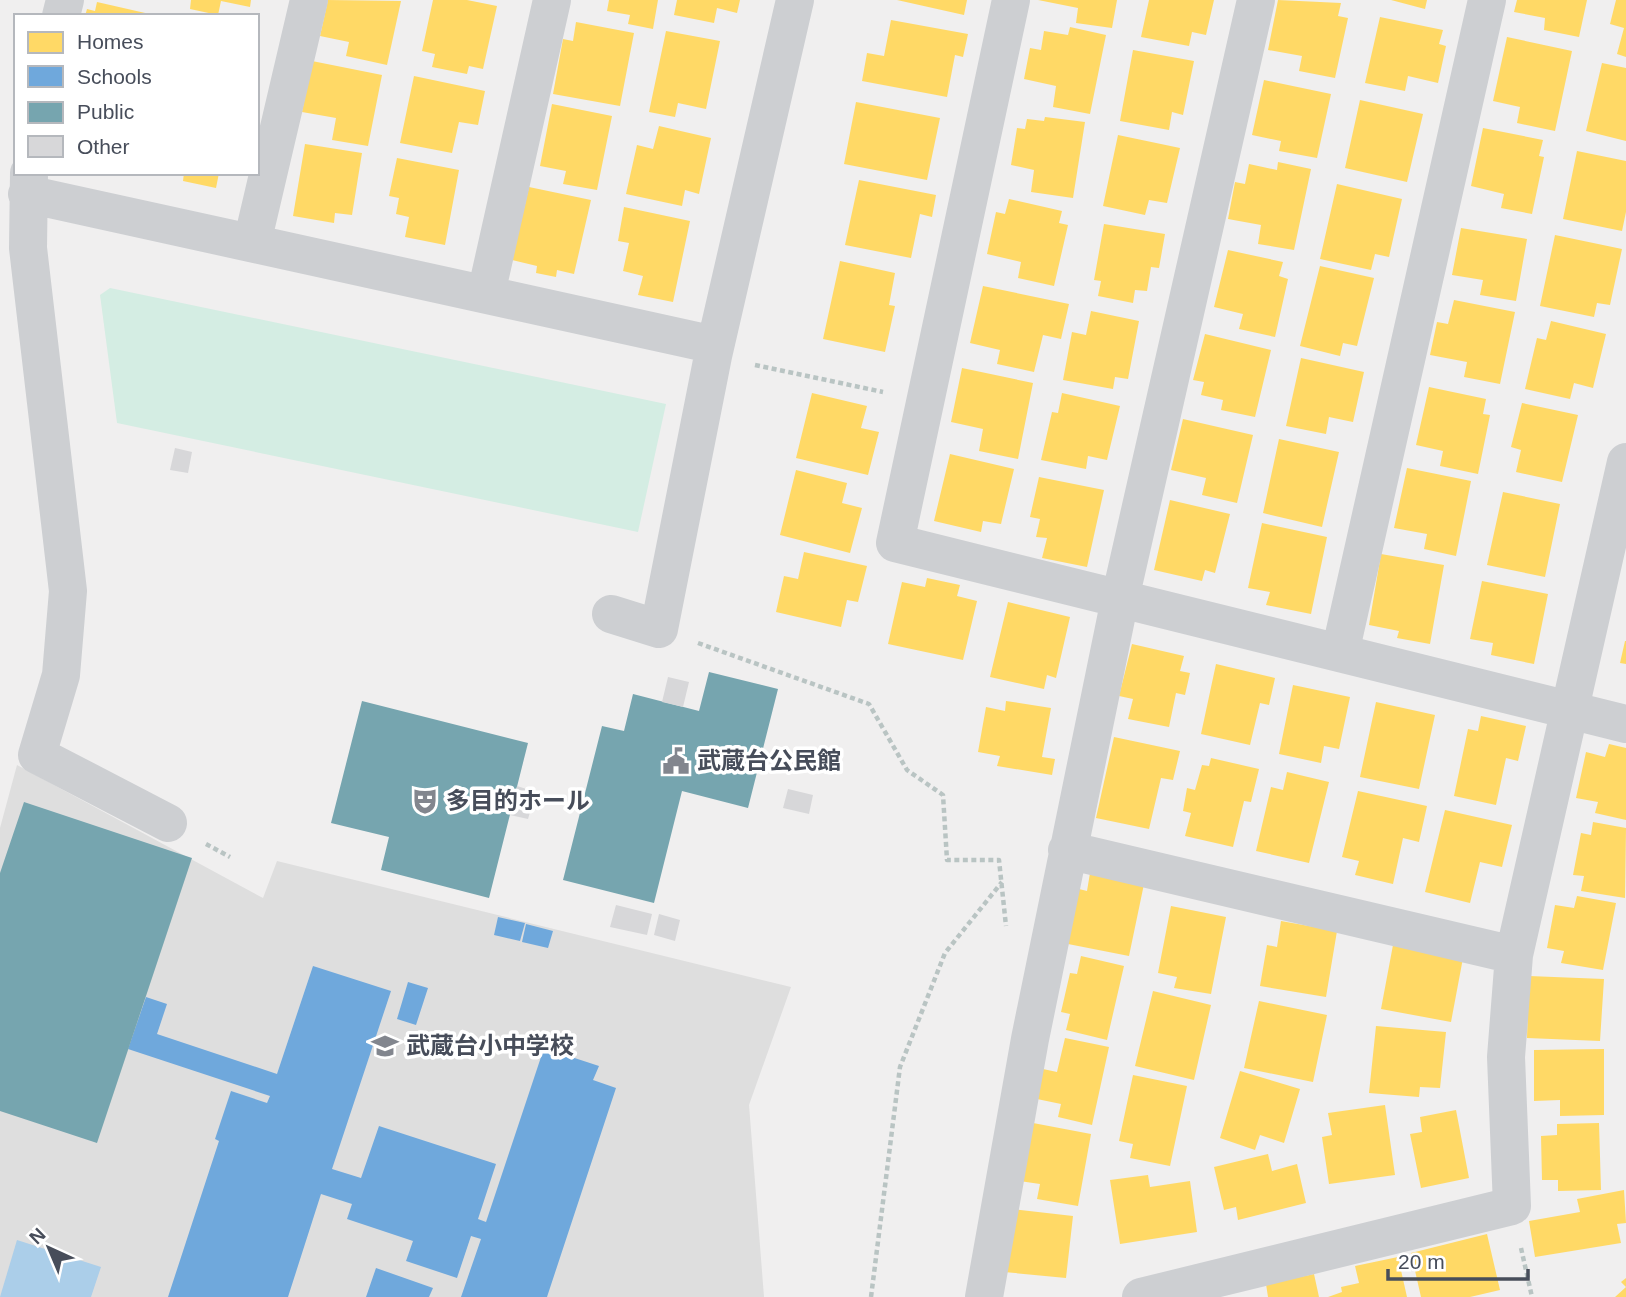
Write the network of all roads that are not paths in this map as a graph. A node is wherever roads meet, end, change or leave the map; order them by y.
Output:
1 (309, 0) edge
2 (552, 0) edge
3 (795, 0) edge
4 (1011, 0) edge
5 (1256, 0) edge
6 (1487, 0) edge
7 (28, 184) edge
8 (252, 243) junction
9 (486, 295) junction
10 (714, 350) junction
11 (1626, 462) edge
12 (1120, 598) junction
13 (611, 614) dead end
14 (1340, 653) junction
15 (1570, 710) junction
16 (1626, 724) edge
17 (168, 823) dead end
18 (1067, 850) junction
19 (1514, 955) junction
20 (984, 1297) edge
21 (1142, 1297) edge

1 - 8 street
2 - 9 street
3 - 10 street
4 - 12 street
5 - 12 street
6 - 14 street
7 - 8 street
7 - 17 street
8 - 9 street
9 - 10 street
10 - 13 street
11 - 15 street
12 - 14 street
12 - 18 street
14 - 15 street
15 - 16 street
15 - 19 street
18 - 19 street
18 - 20 street
19 - 21 street

